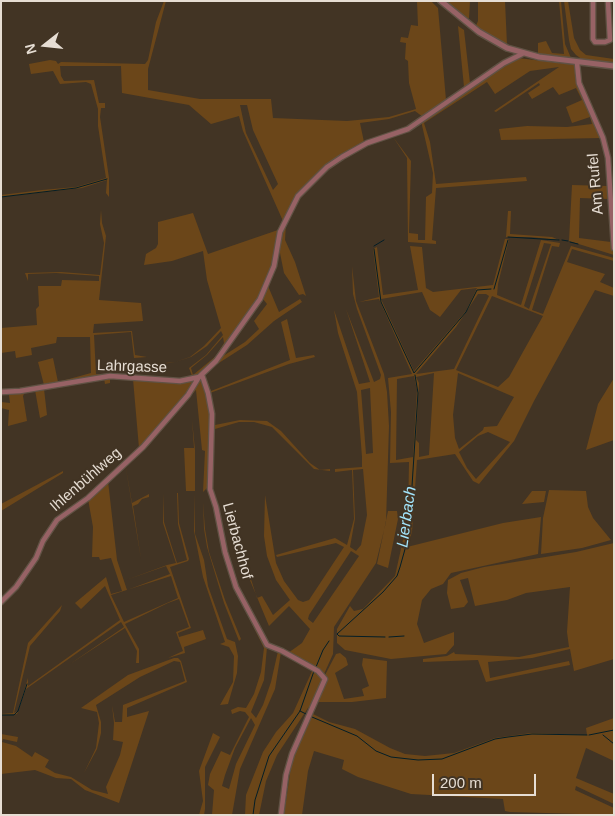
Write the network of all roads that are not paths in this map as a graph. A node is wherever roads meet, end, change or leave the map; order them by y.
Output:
1 (442, 1) edge
2 (593, 1) edge
3 (608, 1) edge
4 (522, 54) junction
5 (577, 63) junction
6 (614, 66) edge
7 (613, 235) edge
8 (614, 248) edge
9 (200, 376) junction
10 (194, 381) junction
11 (1, 392) edge
12 (1, 602) edge
13 (282, 815) edge

1 - 4 street
2 - 3 street
4 - 5 street
4 - 9 street
5 - 6 street
5 - 7 street, Am Rufel
7 - 8 street, Am Rufel
9 - 10 street, Lahrgasse
9 - 13 street, Lierbachhof
10 - 11 street, Lahrgasse
10 - 12 street, Ihlenbühlweg

